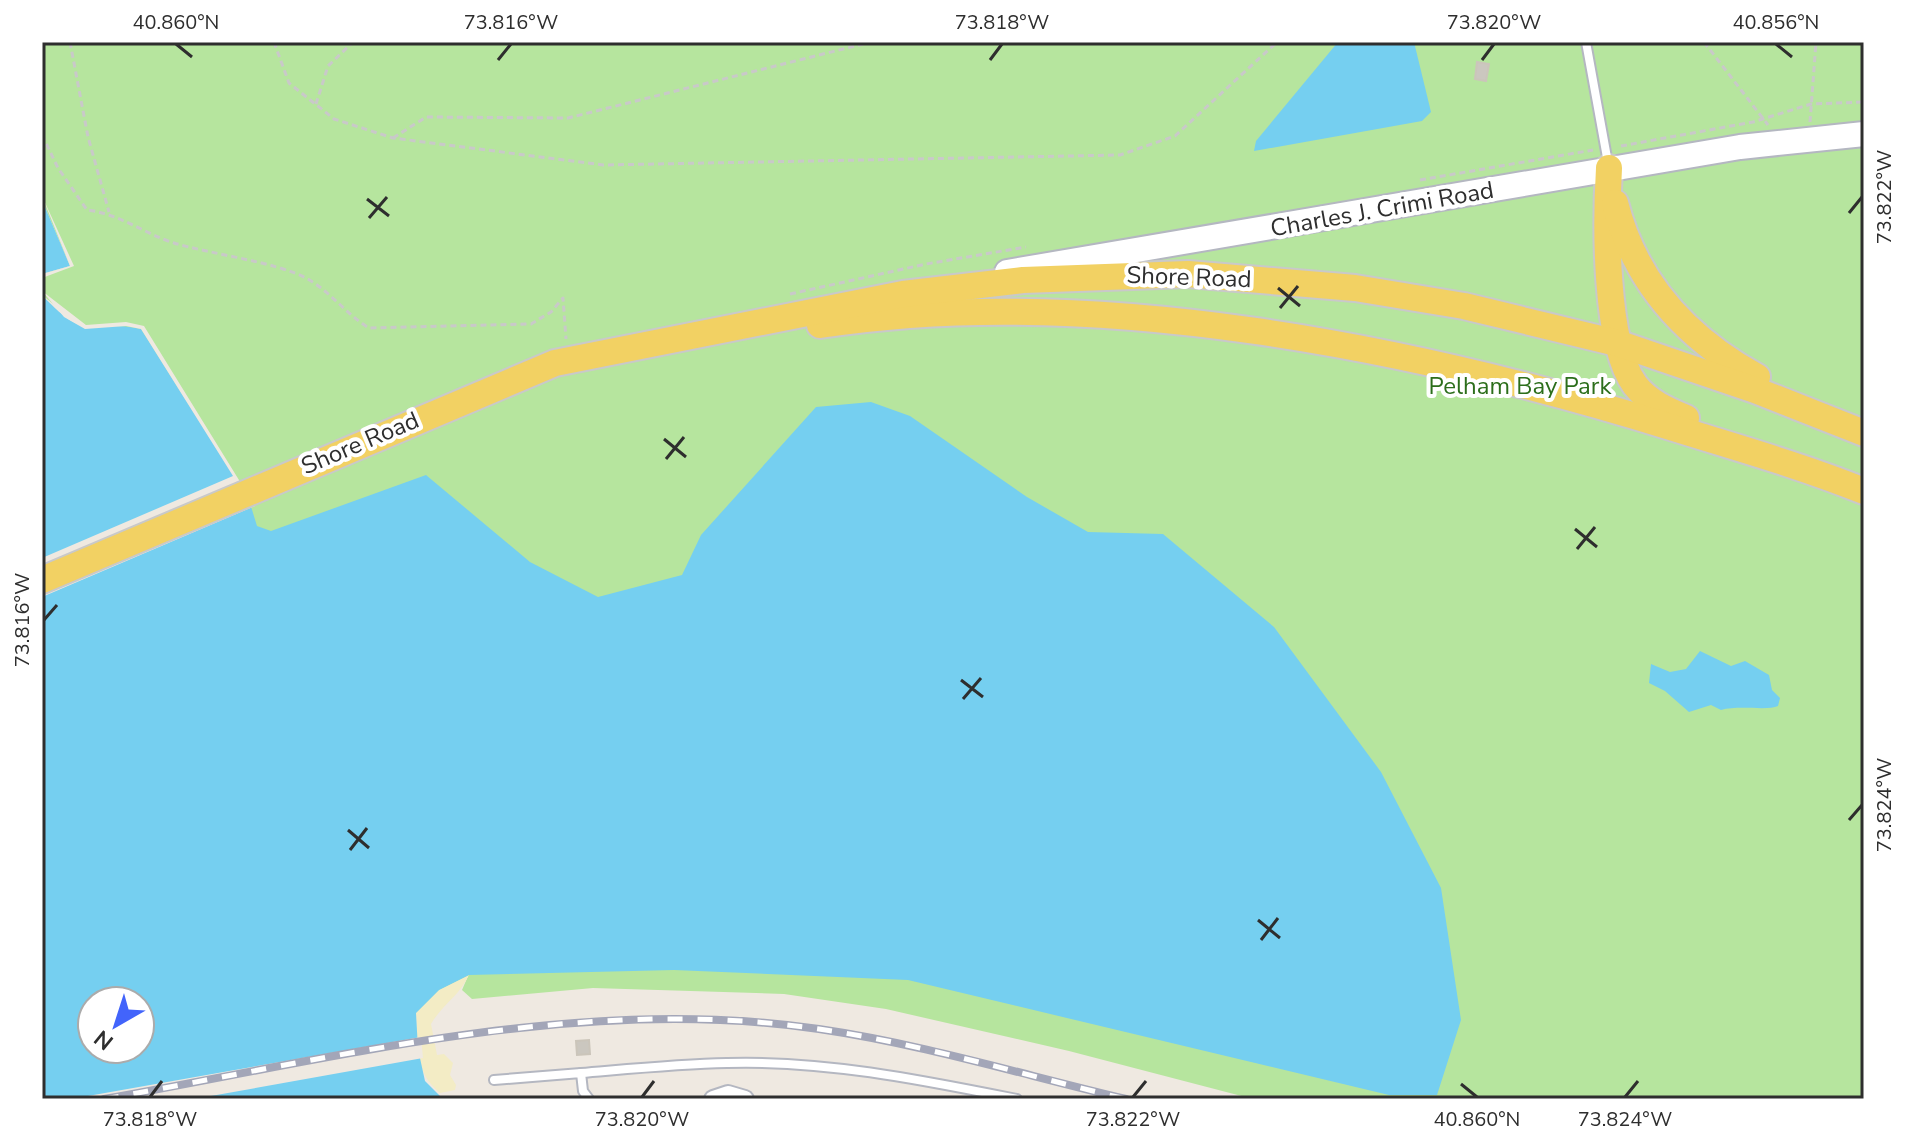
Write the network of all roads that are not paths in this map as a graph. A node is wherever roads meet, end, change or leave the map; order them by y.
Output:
1 (1586, 42) edge
2 (1864, 134) edge
3 (1609, 168) junction
4 (903, 294) junction
5 (689, 339) junction
6 (1617, 343) junction
7 (1833, 419) junction
8 (1864, 433) edge
9 (1803, 468) junction
10 (1864, 491) edge
11 (42, 580) edge
12 (581, 1073) junction
13 (494, 1080) dead end
14 (589, 1099) edge
15 (713, 1099) edge
16 (745, 1099) edge
17 (1017, 1099) edge

1 - 3 lane
2 - 3 main road, Charles J. Crimi Road
3 - 4 main road, Charles J. Crimi Road
3 - 6 main road
3 - 7 main road
4 - 5 main road, Shore Road
4 - 6 main road, Shore Road
5 - 9 main road, Shore Road
5 - 11 main road, Shore Road
6 - 7 main road, Shore Road
6 - 9 main road
7 - 8 main road, Shore Road
9 - 10 main road, Shore Road
12 - 13 lane
12 - 14 lane
12 - 17 lane
15 - 16 street

